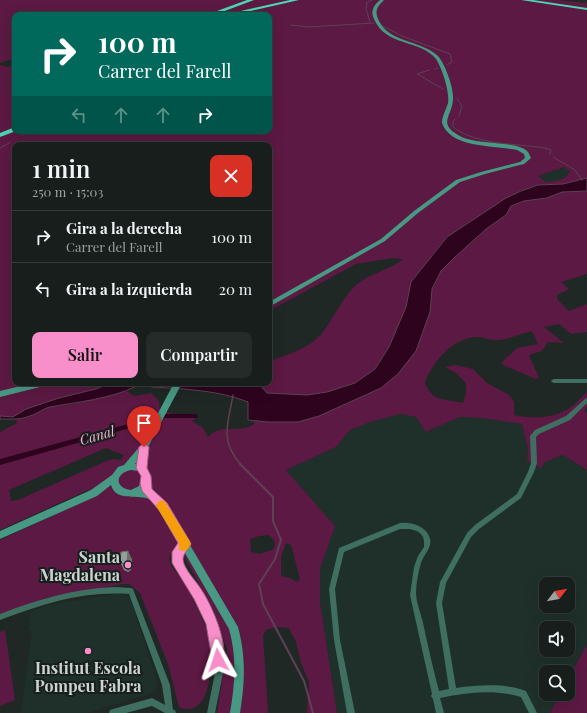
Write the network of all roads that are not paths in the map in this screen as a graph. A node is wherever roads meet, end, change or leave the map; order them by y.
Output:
1 (252, 0) edge
2 (260, 0) edge
3 (271, 0) edge
4 (297, 0) edge
5 (382, 0) edge
6 (523, 0) edge
7 (535, 0) edge
8 (587, 8) edge
9 (214, 12) edge
10 (219, 12) edge
11 (228, 12) edge
12 (240, 12) edge
13 (12, 126) edge
14 (12, 130) edge
15 (0, 131) edge
16 (0, 135) edge
17 (272, 303) edge
18 (554, 381) dead end
19 (587, 381) edge
20 (32, 386) edge
21 (176, 386) edge
22 (0, 394) edge
23 (587, 400) edge
24 (144, 447) junction
25 (127, 467) junction
26 (142, 468) junction
27 (114, 478) junction
28 (145, 483) junction
29 (117, 490) junction
30 (94, 493) junction
31 (133, 493) junction
32 (153, 497) junction
33 (0, 535) edge
34 (185, 544) junction
35 (0, 618) edge
36 (453, 691) junction
37 (435, 696) junction
38 (113, 713) edge
39 (171, 713) edge
40 (211, 713) edge
41 (235, 713) edge
42 (351, 713) edge
43 (440, 713) edge
44 (533, 713) edge

1 - 9 highway
2 - 10 highway
3 - 11 highway
4 - 12 highway
5 - 17 street
6 - 8 highway
7 - 8 highway
13 - 15 highway
14 - 16 highway
18 - 19 street
20 - 22 street
21 - 24 street
23 - 36 street
24 - 25 street
24 - 26 street
25 - 26 street
25 - 27 street
26 - 28 street
27 - 29 street
27 - 30 street
28 - 31 street
28 - 32 street
29 - 30 street
29 - 31 street
30 - 33 street
31 - 32 street
32 - 34 street
34 - 40 street
34 - 41 street
35 - 39 street
36 - 37 street
36 - 44 street
37 - 42 street
37 - 43 street
38 - 39 street

